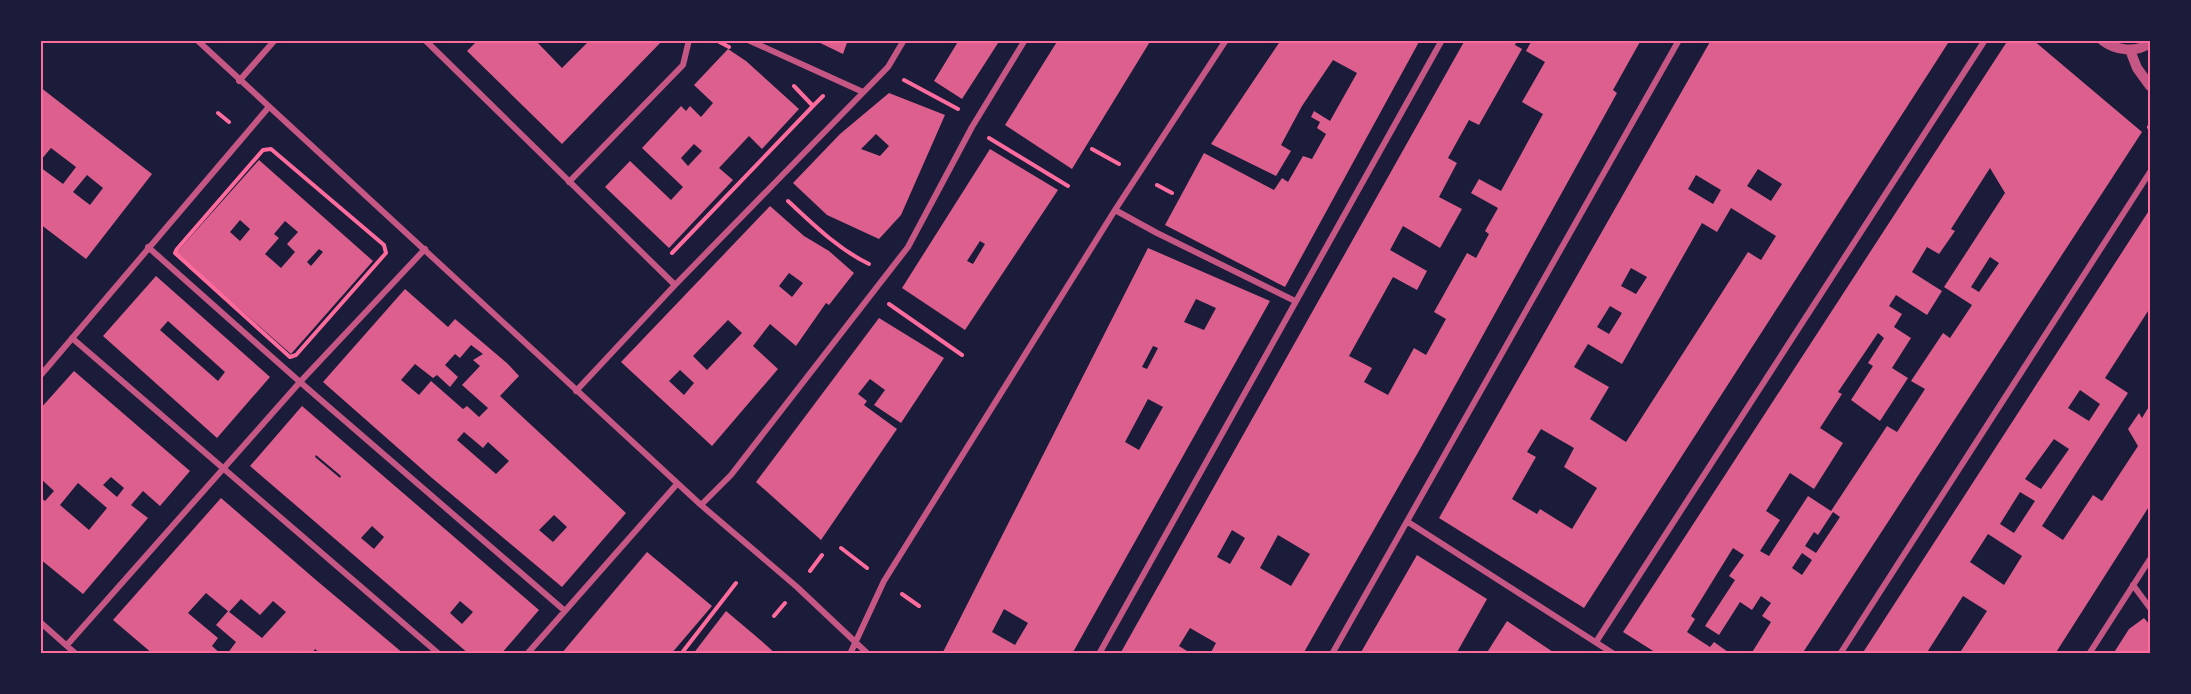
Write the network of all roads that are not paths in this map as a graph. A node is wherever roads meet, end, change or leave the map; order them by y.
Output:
1 (197, 40) edge
2 (275, 40) edge
3 (425, 40) edge
4 (689, 40) edge
5 (748, 40) edge
6 (904, 40) edge
7 (1025, 40) edge
8 (1226, 40) edge
9 (1442, 40) edge
10 (1679, 40) edge
11 (1985, 40) edge
12 (2102, 40) edge
13 (2151, 43) edge
14 (2130, 50) junction
15 (239, 81) junction
16 (2151, 86) edge
17 (863, 92) junction
18 (268, 108) junction
19 (2151, 172) edge
20 (569, 182) junction
21 (1115, 210) junction
22 (148, 247) junction
23 (425, 249) junction
24 (675, 285) junction
25 (1295, 300) junction
26 (72, 338) junction
27 (40, 376) edge
28 (300, 382) junction
29 (576, 391) junction
30 (222, 469) junction
31 (678, 484) junction
32 (701, 505) junction
33 (1408, 522) junction
34 (2151, 559) edge
35 (2133, 585) junction
36 (2151, 608) edge
37 (565, 611) junction
38 (40, 622) edge
39 (1596, 642) junction
40 (855, 643) junction
41 (67, 645) junction
42 (76, 654) edge
43 (439, 654) edge
44 (527, 654) edge
45 (850, 654) edge
46 (868, 654) edge
47 (1099, 654) edge
48 (1332, 654) edge
49 (1614, 654) edge
50 (1840, 654) edge
51 (2089, 654) edge

1 - 15 street
2 - 15 street
3 - 20 street
4 - 20 street
5 - 17 street
6 - 17 street
7 - 32 street
8 - 21 street
9 - 25 street
10 - 33 street
11 - 39 street
12 - 14 street
13 - 14 street
14 - 16 street
15 - 18 street
17 - 24 street
18 - 22 street
18 - 23 street
19 - 50 street
20 - 24 street
21 - 25 street
21 - 40 street
22 - 26 street
22 - 28 street
23 - 28 street
23 - 29 street
24 - 29 street
25 - 47 street
26 - 27 street
26 - 30 street
28 - 30 street
28 - 37 street
29 - 31 street
30 - 41 street
30 - 43 street
31 - 32 street
31 - 37 street
32 - 40 street
33 - 39 street
33 - 48 street
34 - 35 street
35 - 36 street
35 - 51 street
37 - 44 street
38 - 41 street
39 - 49 street
40 - 45 street
40 - 46 street
41 - 42 street

